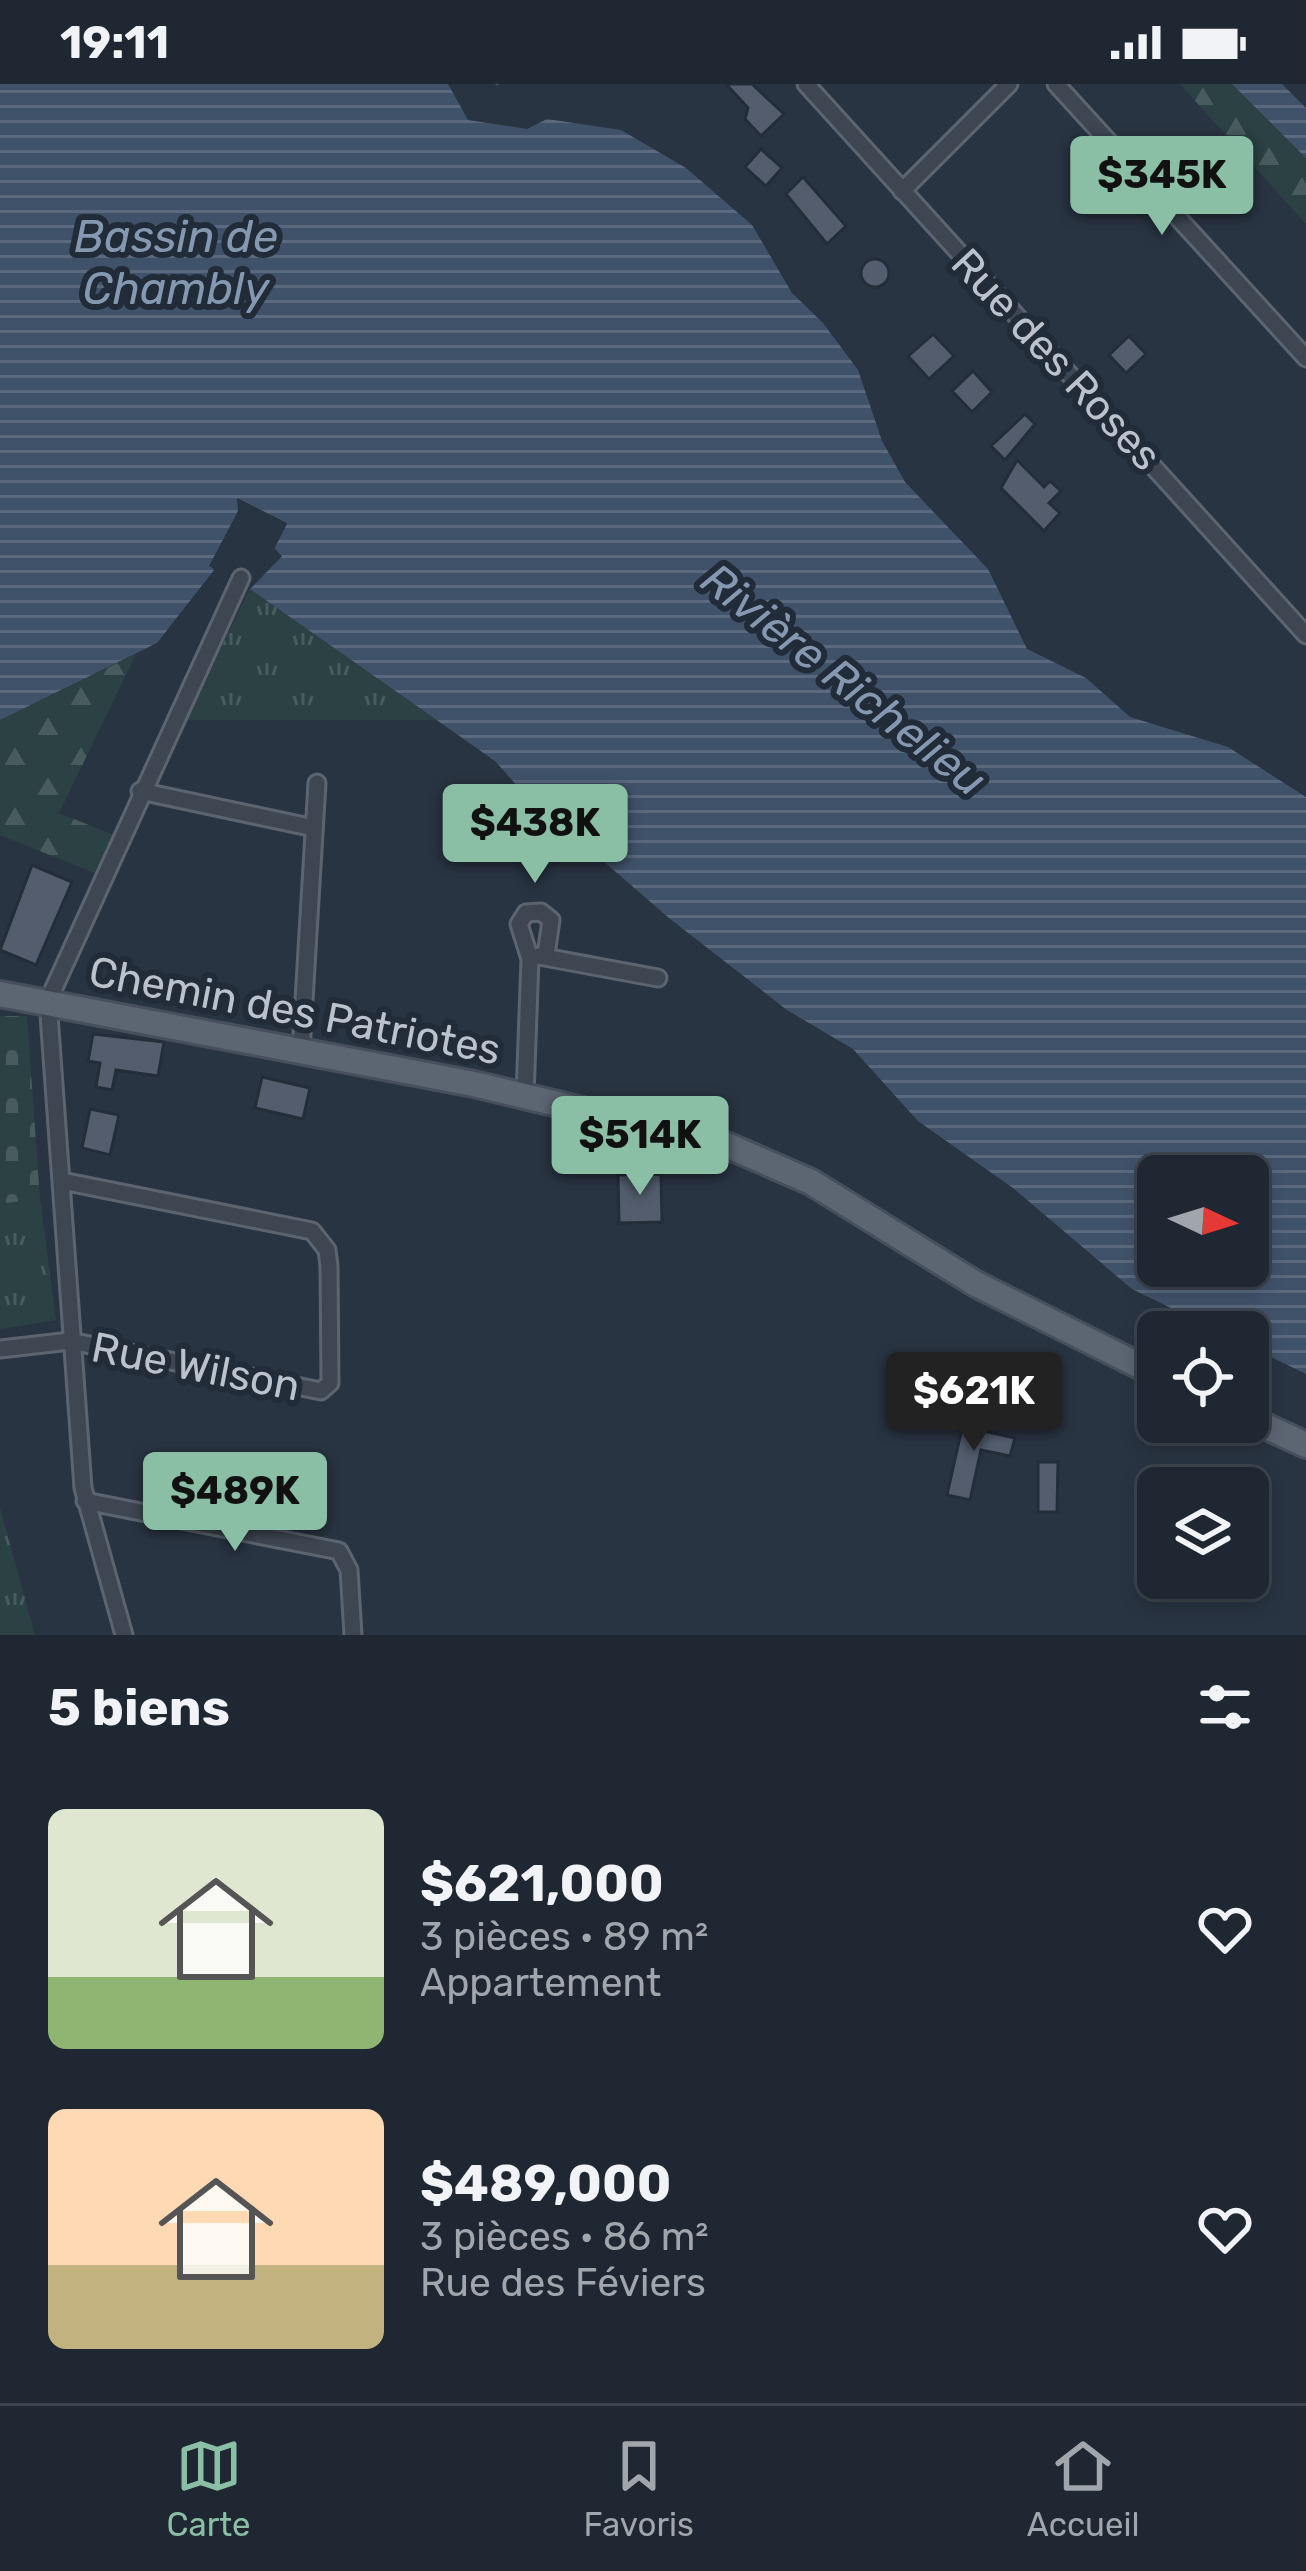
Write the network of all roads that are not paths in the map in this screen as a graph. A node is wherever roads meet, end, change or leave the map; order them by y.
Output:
1 (806, 84) edge
2 (1009, 84) edge
3 (1056, 84) edge
4 (902, 191) junction
5 (1306, 358) edge
6 (241, 578) dead end
7 (1306, 634) edge
8 (317, 783) dead end
9 (140, 791) junction
10 (314, 828) junction
11 (658, 978) dead end
12 (0, 994) edge
13 (48, 1001) junction
14 (301, 1050) junction
15 (525, 1096) junction
16 (62, 1181) junction
17 (70, 1341) junction
18 (0, 1349) edge
19 (1137, 1364) edge
20 (1269, 1428) edge
21 (1306, 1445) edge
22 (85, 1501) junction
23 (124, 1635) edge
24 (353, 1635) edge

1 - 4 street, Rue des Roses
2 - 4 street
3 - 5 street
4 - 7 street, Rue des Roses
6 - 9 street
8 - 10 street
9 - 10 street
9 - 13 street
10 - 14 street
11 - 15 street
12 - 13 main road, Chemin des Patriotes
13 - 14 main road, Chemin des Patriotes
13 - 16 street
14 - 15 main road, Chemin des Patriotes
15 - 19 main road, Chemin des Patriotes
16 - 17 street
16 - 17 street, Rue Wilson
17 - 18 street, Rue Wilson
17 - 22 street
20 - 21 main road
22 - 23 street
22 - 24 street

